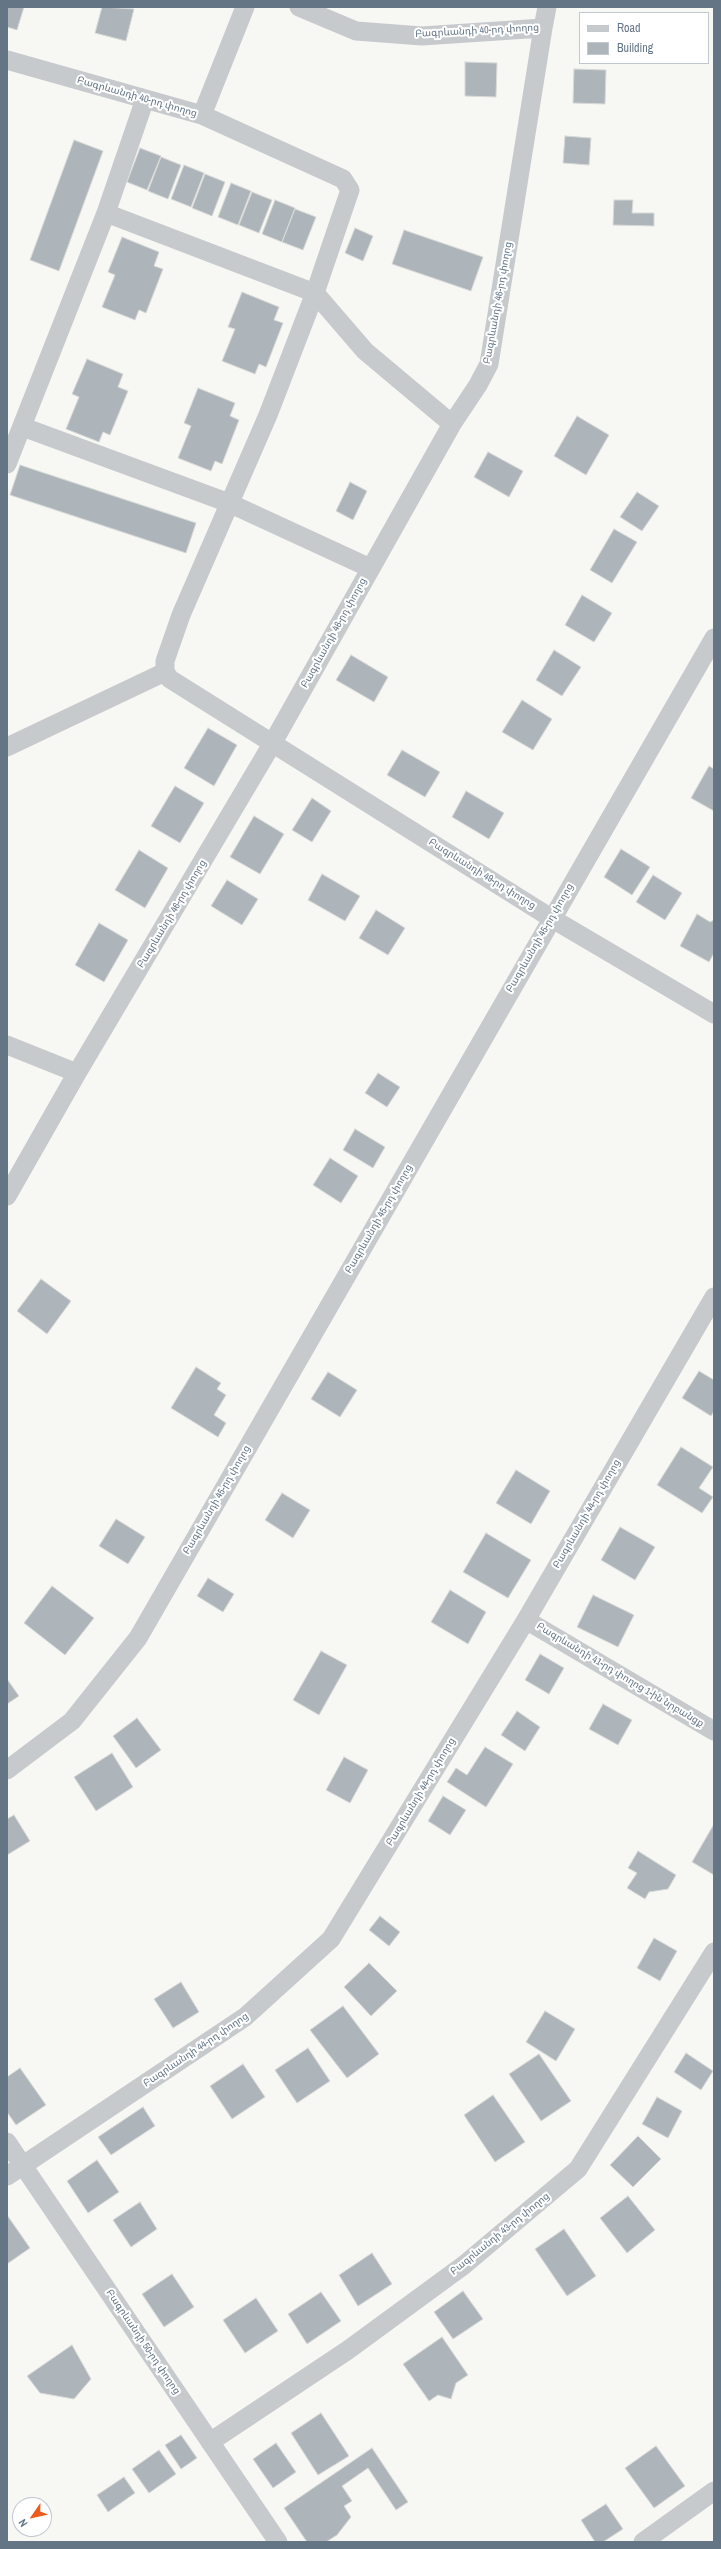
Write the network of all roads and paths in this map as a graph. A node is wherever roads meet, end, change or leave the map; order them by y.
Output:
1 (245, 7) edge
2 (299, 7) edge
3 (547, 7) edge
4 (543, 28) junction
5 (7, 60) edge
6 (145, 99) junction
7 (202, 115) junction
8 (106, 213) junction
9 (316, 293) junction
10 (452, 424) junction
11 (23, 427) junction
12 (7, 464) edge
13 (229, 503) junction
14 (370, 568) junction
15 (714, 638) edge
16 (166, 672) junction
17 (272, 744) junction
18 (7, 747) edge
19 (551, 918) junction
20 (714, 1014) edge
21 (7, 1045) edge
22 (77, 1073) junction
23 (7, 1196) edge
24 (714, 1297) edge
25 (526, 1620) junction
26 (714, 1731) edge
27 (7, 1770) edge
28 (714, 1952) edge
29 (7, 2142) edge
30 (23, 2166) junction
31 (7, 2176) edge
32 (210, 2442) junction
33 (714, 2491) edge
34 (278, 2542) edge
35 (643, 2542) edge

1 - 7 street, Բագրևանդի 40-րդ փողոց
2 - 4 street, Բագրևանդի 40-րդ փողոց
3 - 4 street, Բագրևանդի 40-րդ փողոց
4 - 10 street, Բագրևանդի 46-րդ փողոց
5 - 6 street, Բագրևանդի 40-րդ փողոց
6 - 7 street, Բագրևանդի 40-րդ փողոց
6 - 8 street
7 - 9 street
8 - 9 street
8 - 11 street
9 - 10 street
9 - 13 street
10 - 14 street, Բագրևանդի 46-րդ փողոց
11 - 12 street
11 - 13 street
13 - 14 street
13 - 16 street
14 - 17 street, Բագրևանդի 46-րդ փողոց
15 - 19 street, Բագրևանդի 45-րդ փողոց
16 - 17 street, Բագրևանդի 49-րդ փողոց
16 - 18 street
17 - 19 street, Բագրևանդի 49-րդ փողոց
17 - 22 street, Բագրևանդի 46-րդ փողոց
19 - 20 street, Բագրևանդի 49-րդ փողոց
19 - 27 street, Բագրևանդի 45-րդ փողոց
21 - 22 street
22 - 23 street, Բագրևանդի 46-րդ փողոց
24 - 25 street, Բագրևանդի 44-րդ փողոց
25 - 26 street, Բագրևանդի 41-րդ փողոց 1-ին նրբանցք
25 - 30 street, Բագրևանդի 44-րդ փողոց
28 - 32 street, Բագրևանդի 43-րդ փողոց
29 - 30 street, Բագրևանդի 50-րդ փողոց
30 - 31 street, Բագրևանդի 44-րդ փողոց
30 - 32 street, Բագրևանդի 50-րդ փողոց
32 - 34 street, Բագրևանդի 50-րդ փողոց
33 - 35 street

